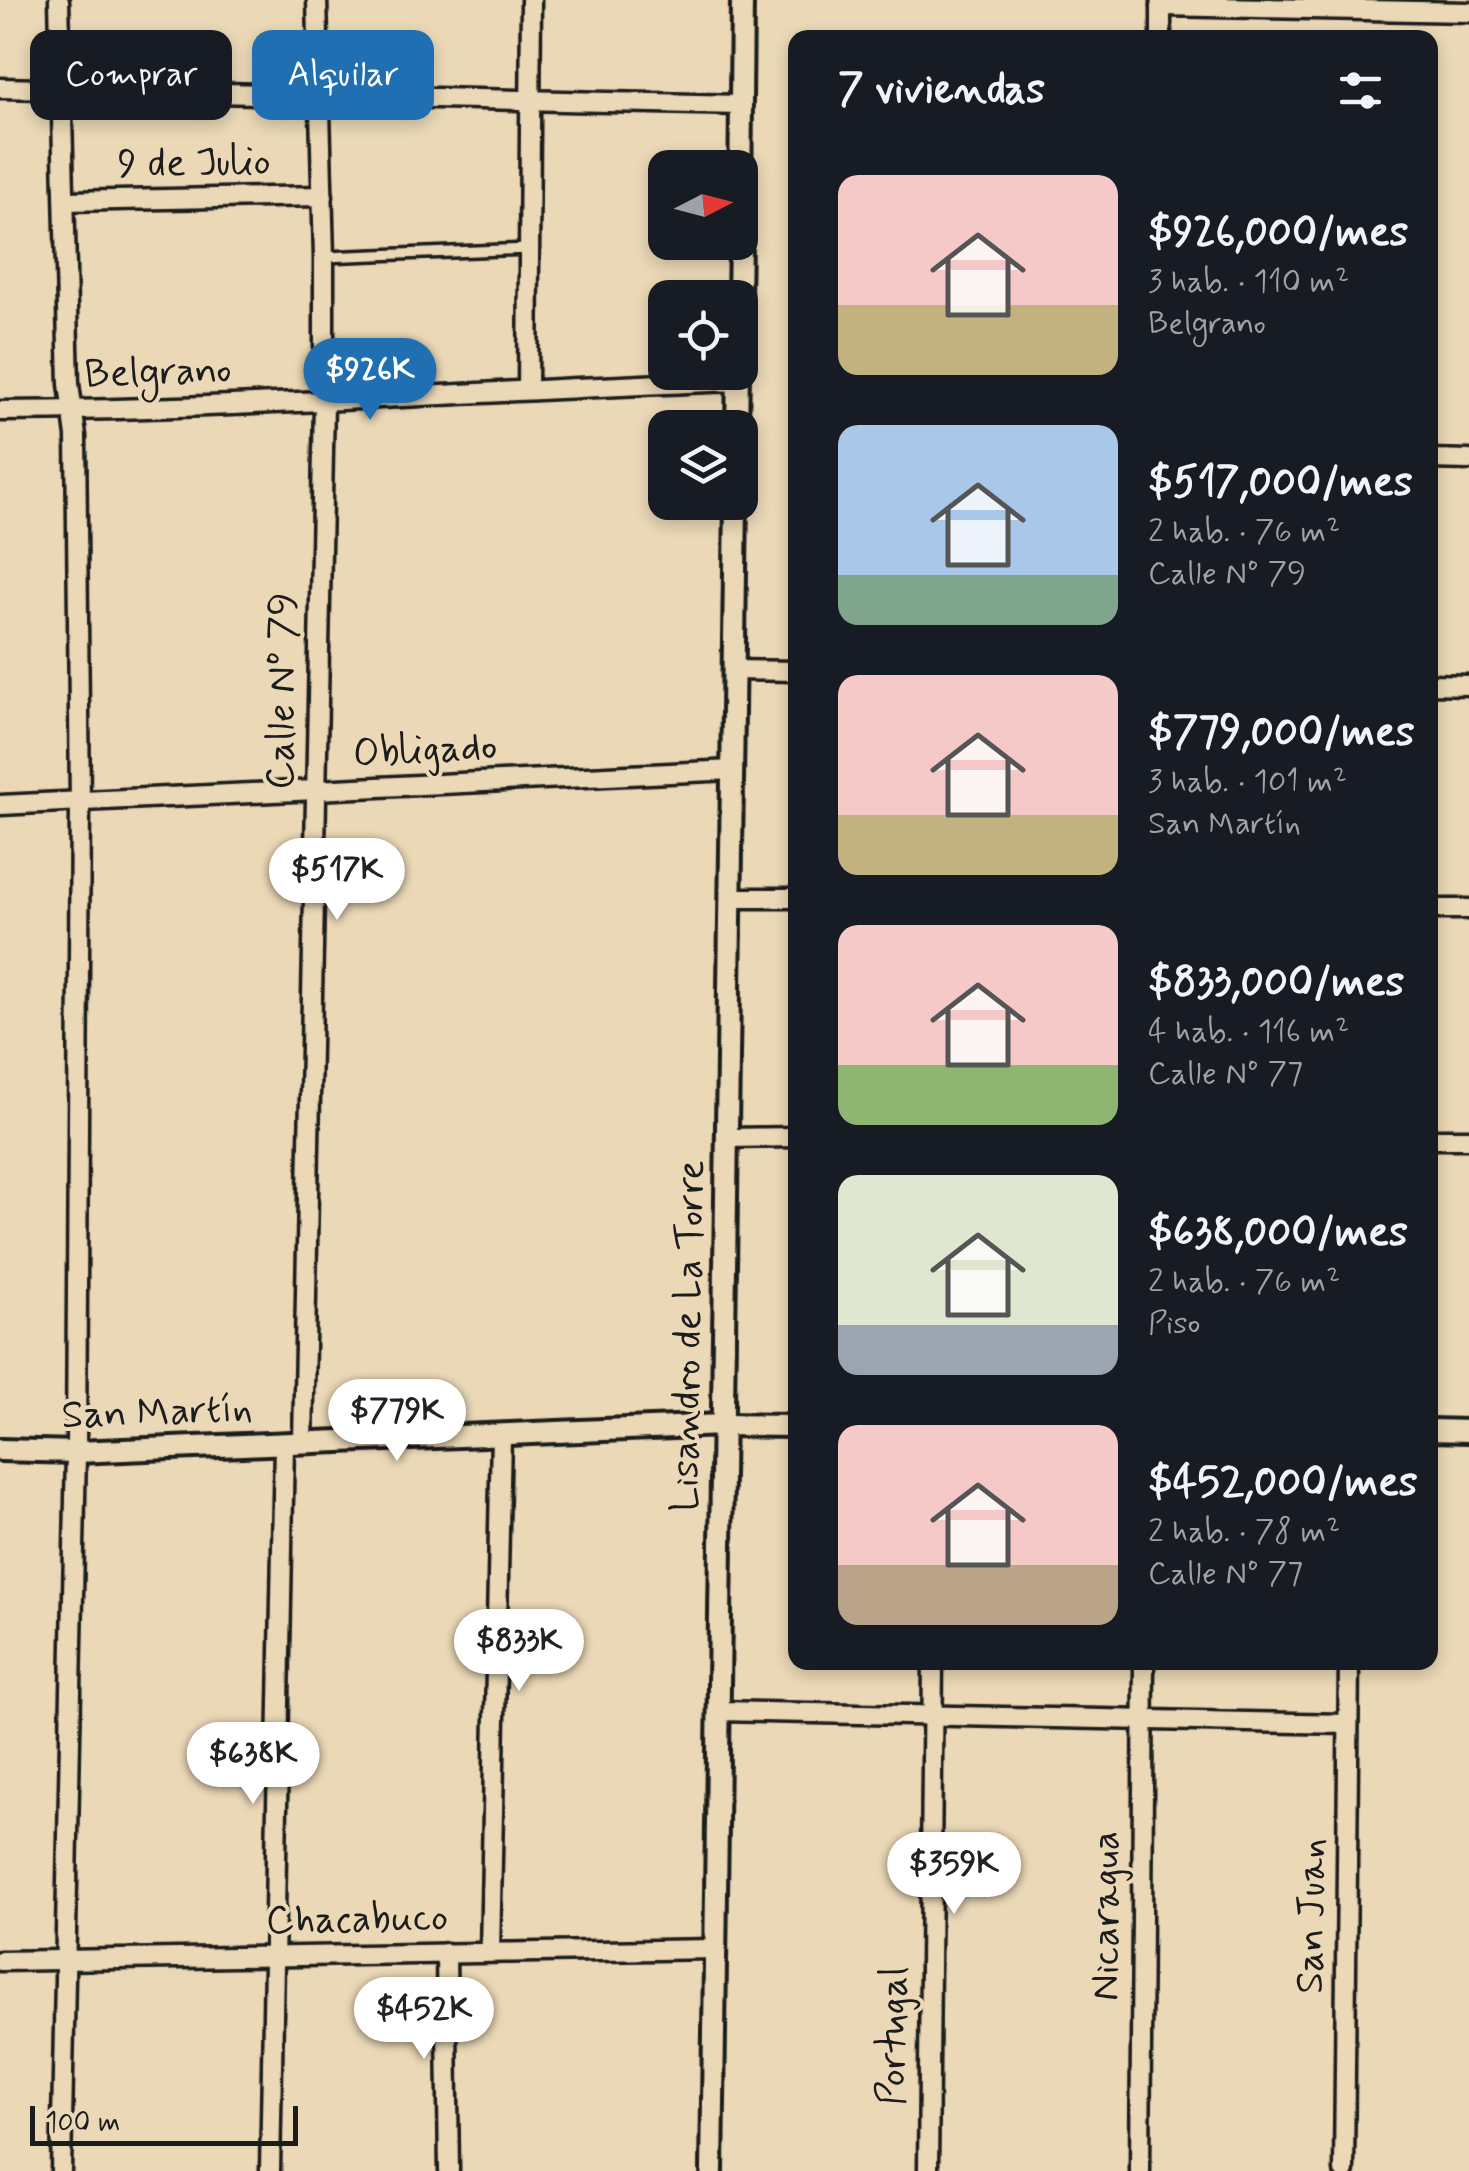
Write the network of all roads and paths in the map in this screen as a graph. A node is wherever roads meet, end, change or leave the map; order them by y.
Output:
1 (59, 0) edge
2 (318, 0) edge
3 (531, 0) edge
4 (742, 0) edge
5 (1161, 3) edge
6 (1469, 12) edge
7 (60, 30) edge
8 (319, 30) edge
9 (1161, 30) edge
10 (0, 88) edge
11 (30, 89) edge
12 (434, 98) edge
13 (530, 100) junction
14 (741, 105) junction
15 (63, 120) edge
16 (321, 120) edge
17 (741, 150) edge
18 (323, 196) junction
19 (66, 201) junction
20 (530, 248) junction
21 (324, 256) junction
22 (648, 382) edge
23 (528, 389) junction
24 (324, 402) junction
25 (72, 410) junction
26 (0, 411) edge
27 (1438, 459) edge
28 (1469, 460) edge
29 (736, 520) edge
30 (733, 670) junction
31 (788, 672) edge
32 (1438, 684) edge
33 (1469, 685) edge
34 (733, 770) junction
35 (316, 791) junction
36 (80, 802) junction
37 (0, 806) edge
38 (731, 898) junction
39 (788, 898) edge
40 (1438, 909) edge
41 (1469, 910) edge
42 (788, 1137) edge
43 (727, 1138) junction
44 (1438, 1139) edge
45 (1469, 1139) edge
46 (722, 1425) junction
47 (788, 1426) edge
48 (1438, 1430) edge
49 (1469, 1430) edge
50 (501, 1435) junction
51 (294, 1443) junction
52 (0, 1450) edge
53 (76, 1452) junction
54 (933, 1670) edge
55 (1144, 1670) edge
56 (1349, 1670) edge
57 (719, 1711) junction
58 (932, 1717) junction
59 (1144, 1720) junction
60 (1348, 1724) junction
61 (715, 1949) junction
62 (490, 1952) junction
63 (446, 1953) junction
64 (274, 1956) junction
65 (0, 1960) edge
66 (65, 1960) junction
67 (60, 2171) edge
68 (270, 2171) edge
69 (449, 2171) edge
70 (712, 2171) edge
71 (928, 2171) edge
72 (1140, 2171) edge
73 (1344, 2171) edge

1 - 7 street
2 - 8 street, Calle Nº 79
3 - 13 street
4 - 14 street
5 - 6 street
5 - 9 street
10 - 11 street
12 - 13 street
13 - 14 street
13 - 20 street
14 - 17 street
15 - 19 street
16 - 18 street, Calle Nº 79
18 - 19 street, 9 de Julio
18 - 21 street, Calle Nº 79
19 - 25 street
20 - 21 lane
20 - 23 street
21 - 24 street, Calle Nº 79
22 - 23 street, Belgrano
23 - 24 street, Belgrano
24 - 25 street, Belgrano
24 - 35 street, Calle Nº 79
25 - 26 street, Belgrano
25 - 36 street
27 - 28 street
29 - 30 street, Lisandro de La Torre
30 - 31 street
30 - 34 street, Lisandro de La Torre
32 - 33 street
34 - 35 street, Obligado
34 - 38 street, Lisandro de La Torre
35 - 36 street, Obligado
35 - 51 street, Calle Nº 79
36 - 37 street, Obligado
36 - 53 street
38 - 39 street
38 - 43 street, Lisandro de La Torre
40 - 41 street
42 - 43 street
43 - 46 street, Lisandro de La Torre
44 - 45 street
46 - 47 street, San Martín
46 - 50 street, San Martín
46 - 57 street, Lisandro de La Torre
48 - 49 street
50 - 51 street, San Martín
50 - 62 street
51 - 53 street, San Martín
51 - 64 street, Calle Nº 79
52 - 53 street, San Martín
53 - 66 street
54 - 58 street, Portugal
55 - 59 street, Nicaragua
56 - 60 street, San Juan
57 - 58 street
57 - 61 street, Lisandro de La Torre
58 - 59 street
58 - 71 street, Portugal
59 - 60 street
59 - 72 street, Nicaragua
60 - 73 street, San Juan
61 - 62 street, Chacabuco
61 - 70 street, Lisandro de La Torre
62 - 63 street, Chacabuco
63 - 64 street, Chacabuco
63 - 69 street
64 - 66 street, Chacabuco
64 - 68 street, Calle Nº 79
65 - 66 street, Chacabuco
66 - 67 street

